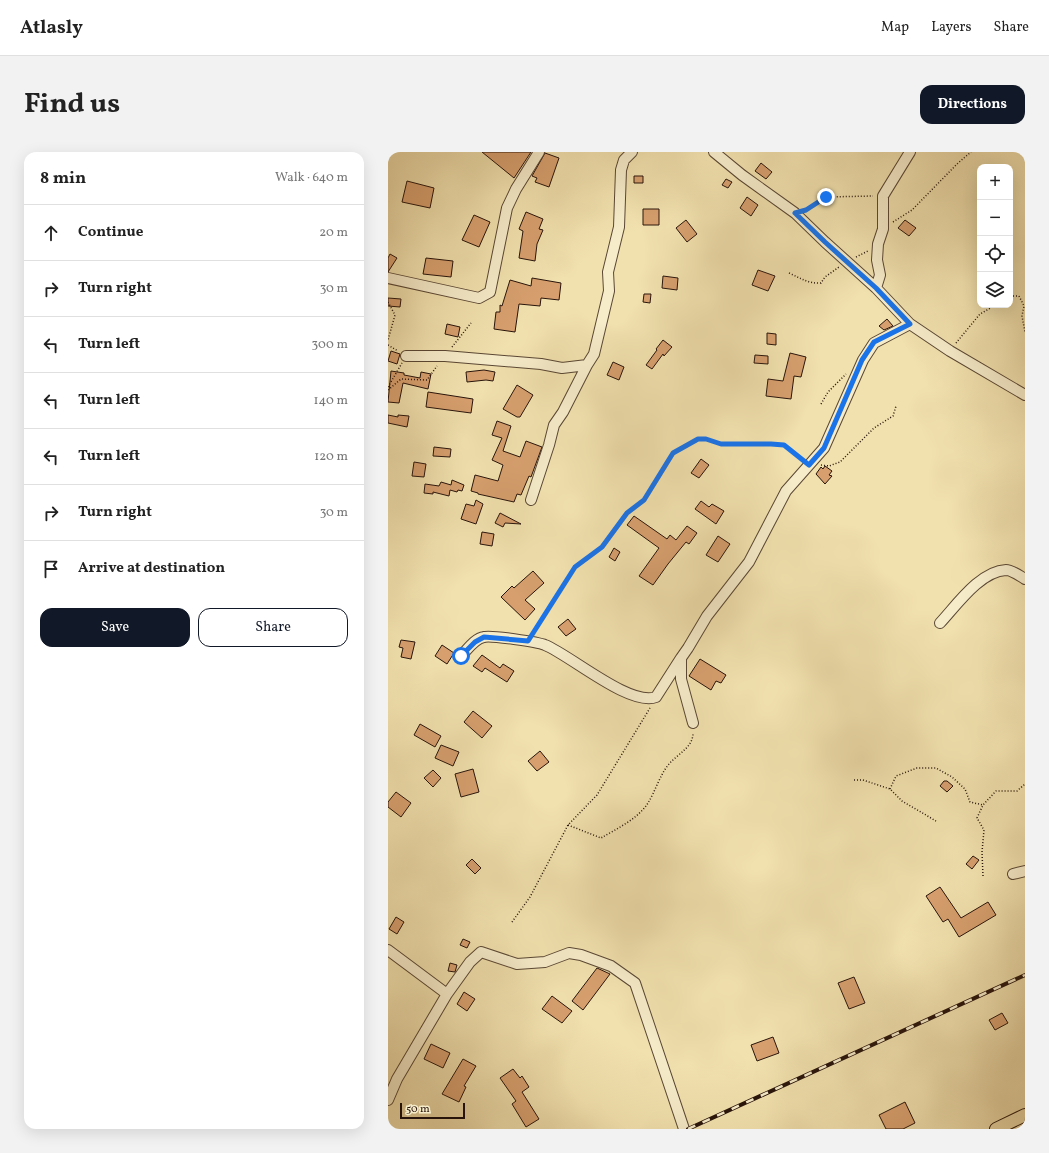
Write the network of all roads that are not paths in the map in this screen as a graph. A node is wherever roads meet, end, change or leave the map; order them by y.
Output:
1 (538, 152) edge
2 (632, 152) edge
3 (714, 152) edge
4 (910, 152) edge
5 (388, 278) edge
6 (876, 288) junction
7 (910, 324) junction
8 (406, 356) road end
9 (587, 365) junction
10 (1025, 395) edge
11 (531, 500) dead end
12 (1025, 579) edge
13 (940, 623) dead end
14 (461, 656) dead end
15 (681, 658) junction
16 (693, 723) road end
17 (1025, 871) edge
18 (1014, 874) dead end
19 (388, 950) edge
20 (447, 994) junction
21 (388, 1100) edge
22 (1025, 1115) edge
23 (684, 1129) edge
24 (996, 1129) edge

1 - 5 street
2 - 9 street
3 - 6 street
4 - 6 street
6 - 7 street
7 - 10 street
7 - 15 street
8 - 9 street
9 - 11 street
12 - 13 street
14 - 15 street
15 - 16 street
17 - 18 street
19 - 20 street
20 - 21 street
20 - 23 street
22 - 24 main road

